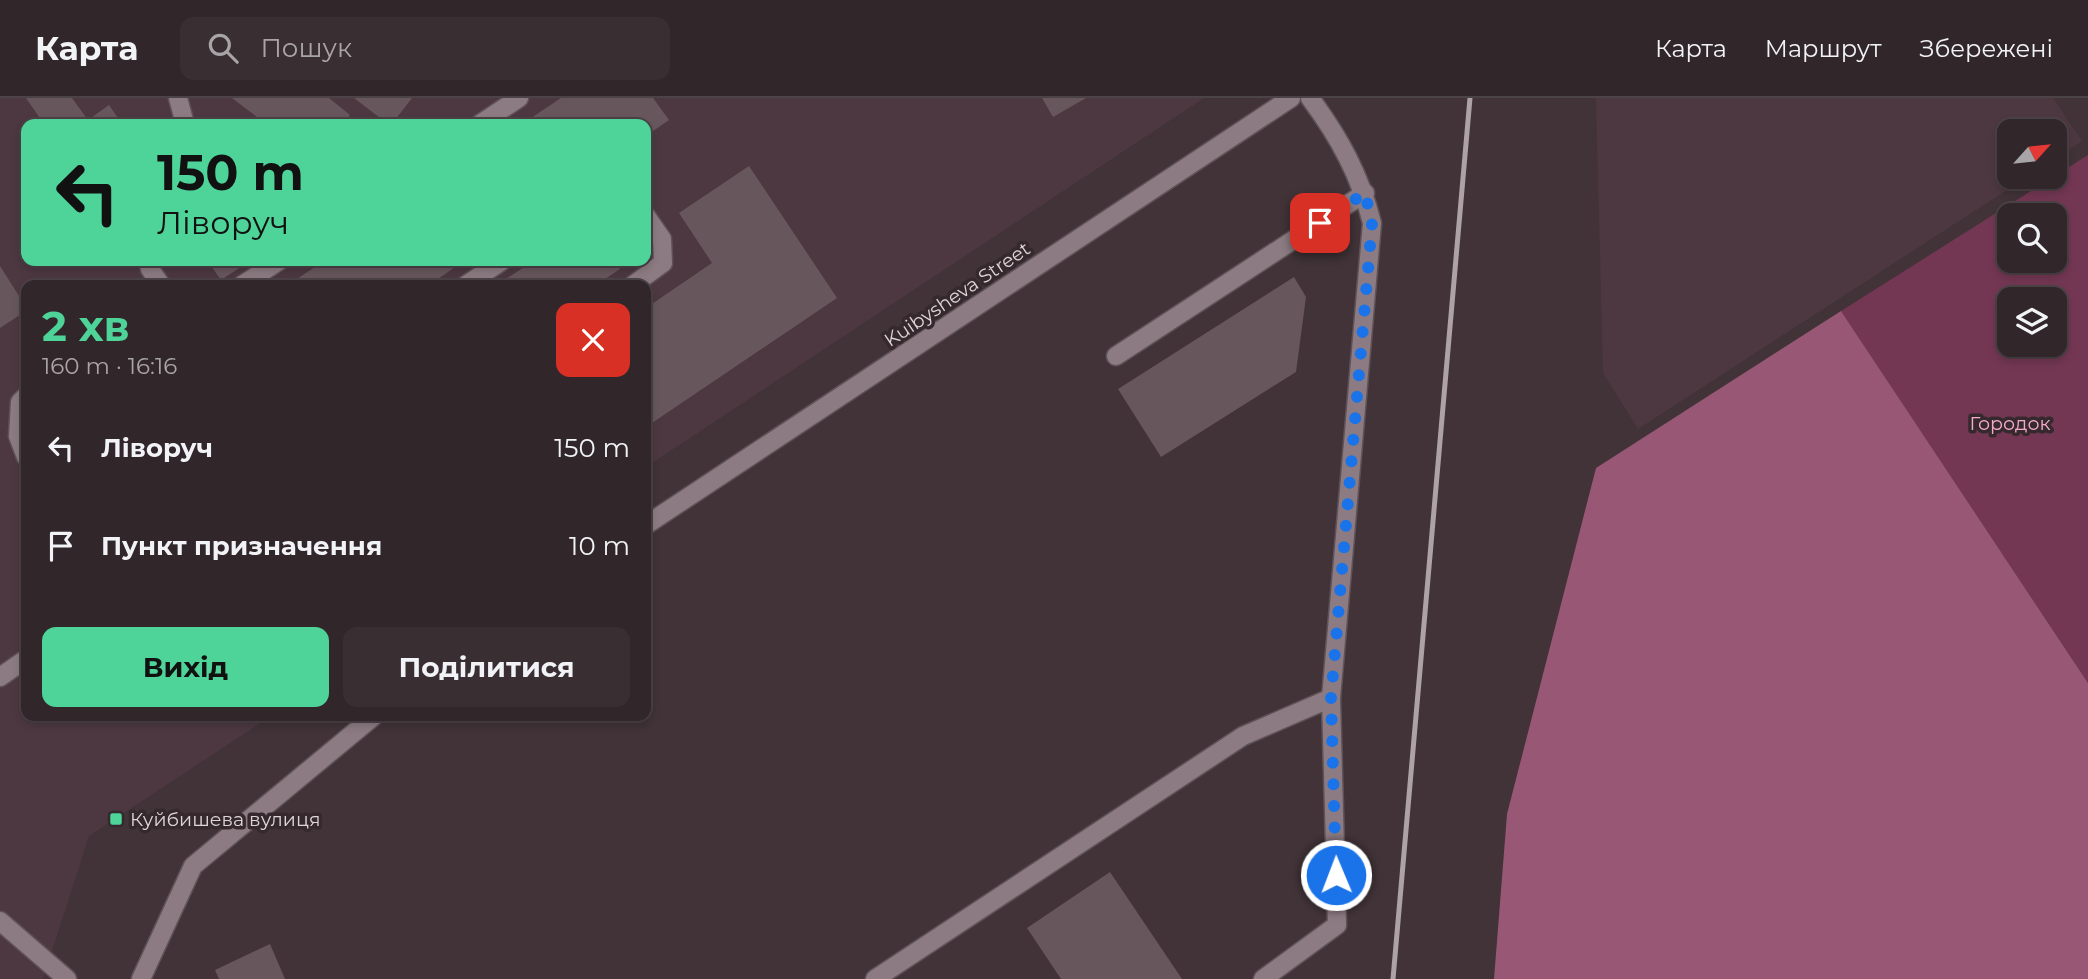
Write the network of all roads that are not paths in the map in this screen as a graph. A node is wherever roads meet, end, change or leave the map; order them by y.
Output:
1 (178, 98) edge
2 (519, 98) edge
3 (1291, 98) edge
4 (1310, 98) edge
5 (184, 119) edge
6 (488, 119) edge
7 (1365, 193) junction
8 (651, 223) edge
9 (271, 266) edge
10 (494, 266) edge
11 (250, 280) edge
12 (474, 280) edge
13 (640, 280) edge
14 (1116, 356) dead end
15 (21, 401) edge
16 (21, 444) edge
17 (651, 522) edge
18 (21, 662) edge
19 (0, 677) edge
20 (1331, 698) junction
21 (368, 721) edge
22 (0, 921) edge
23 (67, 979) edge
24 (141, 979) edge
25 (875, 979) edge
26 (1264, 979) edge

1 - 5 main road
2 - 6 main road
3 - 17 main road, Kuibysheva Street
4 - 7 main road
7 - 14 main road
7 - 20 main road
8 - 13 main road
9 - 11 main road
10 - 12 main road
15 - 16 main road
18 - 19 main road
20 - 25 main road
20 - 26 main road
21 - 24 main road
22 - 23 main road

